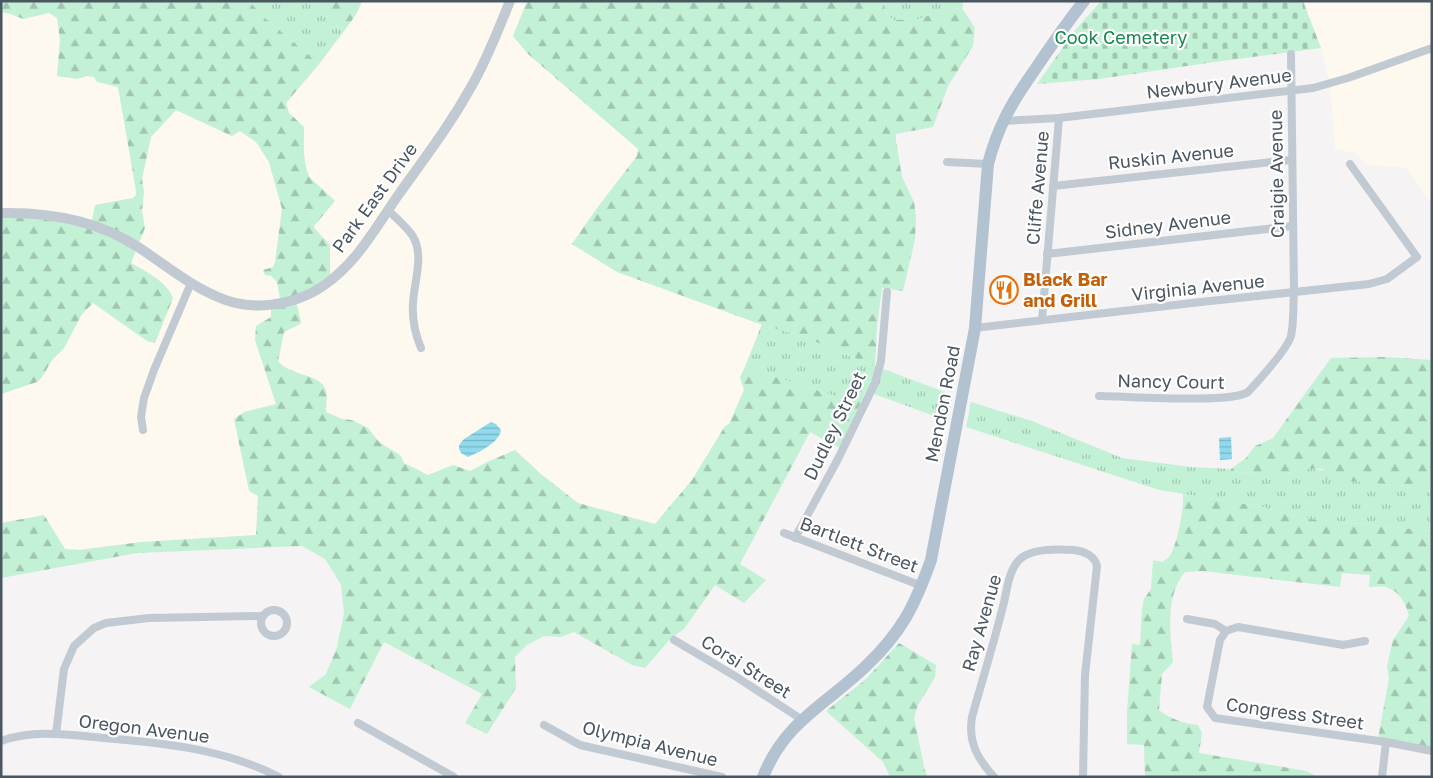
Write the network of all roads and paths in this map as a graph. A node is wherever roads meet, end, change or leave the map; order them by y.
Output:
1 (510, 1) edge
2 (1084, 1) edge
3 (1432, 48) edge
4 (1291, 54) dead end
5 (1290, 92) junction
6 (1059, 118) junction
7 (1003, 121) junction
8 (1291, 160) junction
9 (947, 162) dead end
10 (988, 164) junction
11 (1350, 164) dead end
12 (1053, 186) junction
13 (388, 210) junction
14 (1, 213) edge
15 (1293, 226) junction
16 (1048, 254) junction
17 (191, 283) junction
18 (887, 292) dead end
19 (1294, 292) junction
20 (1042, 320) junction
21 (975, 328) junction
22 (421, 348) dead end
23 (1099, 396) dead end
24 (143, 430) dead end
25 (784, 533) dead end
26 (795, 538) junction
27 (922, 586) junction
28 (262, 616) dead end
29 (1187, 619) dead end
30 (1226, 631) junction
31 (674, 640) dead end
32 (1365, 641) dead end
33 (801, 719) junction
34 (358, 723) dead end
35 (544, 725) dead end
36 (56, 734) junction
37 (1, 741) edge
38 (1386, 742) junction
39 (1432, 750) edge
40 (279, 777) edge
41 (454, 777) edge
42 (722, 777) edge
43 (763, 777) edge
44 (994, 777) edge
45 (1083, 777) edge
46 (1382, 777) edge

1 - 13 street, Park East Drive
2 - 7 main road, Mendon Road
3 - 5 street, Newbury Avenue
4 - 5 street, Craigie Avenue
5 - 6 street, Newbury Avenue
5 - 8 street, Craigie Avenue
6 - 7 street, Newbury Avenue
6 - 12 street, Cliffe Avenue
7 - 10 main road, Mendon Road
8 - 12 street, Ruskin Avenue
8 - 15 street, Craigie Avenue
9 - 10 street
10 - 21 main road, Mendon Road
11 - 19 street, Virginia Avenue
12 - 16 street, Cliffe Avenue
13 - 17 street, Park East Drive
13 - 22 street
14 - 17 street, Park East Drive
15 - 16 street, Sidney Avenue
15 - 19 street, Craigie Avenue
16 - 20 street, Cliffe Avenue
17 - 24 street
18 - 26 street, Dudley Street
19 - 20 street, Virginia Avenue
19 - 23 street, Nancy Court
20 - 21 street, Virginia Avenue
21 - 27 main road, Mendon Road
25 - 26 street, Bartlett Street
26 - 27 street, Bartlett Street
27 - 33 main road, Mendon Road
28 - 36 street
29 - 30 street
30 - 32 street
30 - 38 street, Congress Street
31 - 33 street, Corsi Street
33 - 43 main road, Mendon Road
34 - 41 street
35 - 42 street, Olympia Avenue
36 - 37 street, Oregon Avenue
36 - 40 street, Oregon Avenue
38 - 39 street, Congress Street
38 - 46 street
44 - 45 street, Ray Avenue

